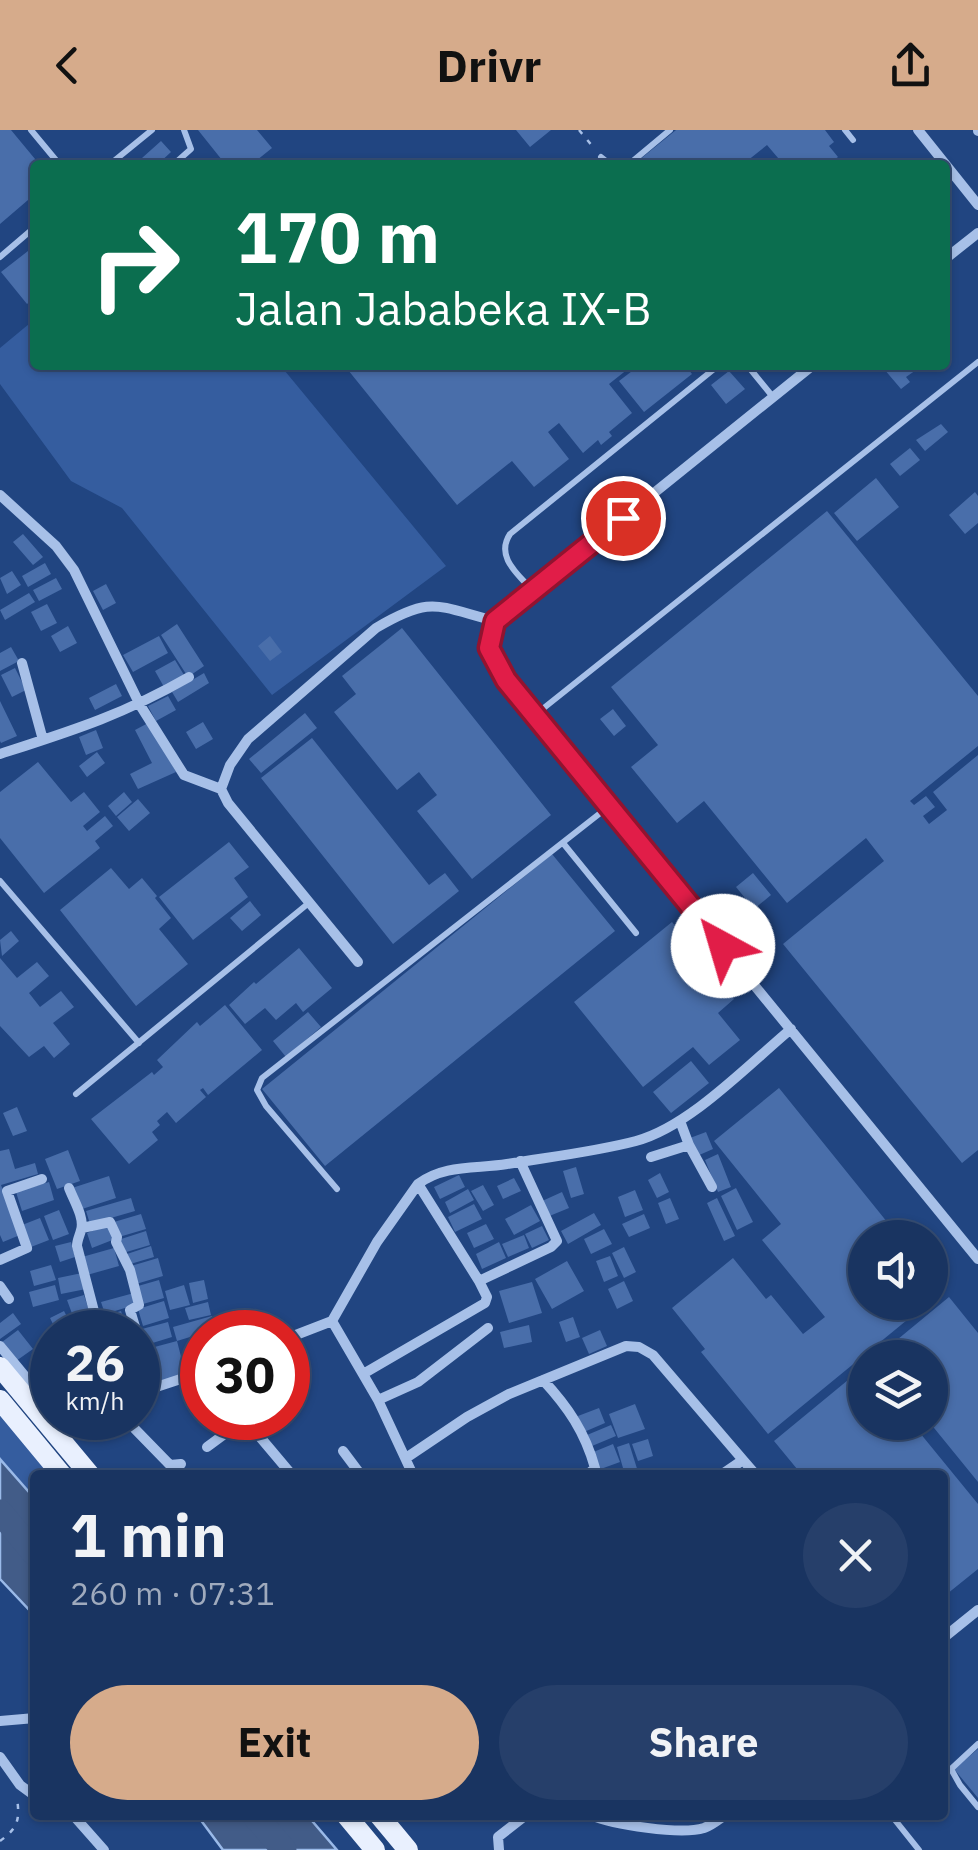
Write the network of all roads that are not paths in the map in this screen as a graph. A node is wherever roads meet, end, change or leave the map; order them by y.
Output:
1 (31, 130) edge
2 (152, 130) edge
3 (184, 130) edge
4 (670, 130) edge
5 (845, 130) edge
6 (918, 130) edge
7 (853, 140) dead end
8 (601, 158) road end
9 (56, 160) edge
10 (116, 160) edge
11 (178, 160) edge
12 (604, 160) edge
13 (634, 160) edge
14 (942, 160) edge
15 (950, 169) edge
16 (978, 204) edge
17 (30, 232) edge
18 (978, 233) edge
19 (950, 255) edge
20 (0, 257) edge
21 (978, 362) edge
22 (713, 370) edge
23 (750, 370) edge
24 (807, 370) edge
25 (772, 397) junction
26 (0, 495) edge
27 (533, 591) junction
28 (495, 621) junction
29 (22, 664) dead end
30 (189, 677) dead end
31 (140, 705) junction
32 (535, 715) junction
33 (43, 740) junction
34 (0, 754) edge
35 (222, 789) junction
36 (609, 806) junction
37 (563, 843) junction
38 (0, 881) edge
39 (311, 901) junction
40 (636, 934) dead end
41 (358, 962) dead end
42 (791, 1029) junction
43 (139, 1044) junction
44 (76, 1094) dead end
45 (680, 1121) junction
46 (689, 1144) junction
47 (651, 1157) dead end
48 (520, 1162) junction
49 (42, 1179) dead end
50 (418, 1184) junction
51 (69, 1188) dead end
52 (712, 1188) dead end
53 (337, 1189) dead end
54 (82, 1228) junction
55 (0, 1260) edge
56 (978, 1260) edge
57 (479, 1281) junction
58 (0, 1286) edge
59 (9, 1299) dead end
60 (93, 1310) edge
61 (130, 1310) edge
62 (332, 1321) junction
63 (488, 1328) dead end
64 (310, 1330) edge
65 (0, 1346) edge
66 (0, 1367) edge
67 (363, 1374) junction
68 (543, 1380) junction
69 (30, 1383) edge
70 (30, 1393) edge
71 (0, 1400) edge
72 (378, 1400) junction
73 (70, 1440) edge
74 (147, 1440) edge
75 (217, 1440) edge
76 (262, 1440) edge
77 (208, 1447) dead end
78 (343, 1451) dead end
79 (406, 1458) junction
80 (743, 1460) junction
81 (177, 1468) edge
82 (58, 1470) edge
83 (87, 1470) edge
84 (286, 1470) edge
85 (357, 1470) edge
86 (411, 1470) edge
87 (593, 1470) edge
88 (728, 1470) edge
89 (752, 1470) edge
90 (978, 1610) edge
91 (948, 1633) edge
92 (30, 1718) edge
93 (0, 1720) edge
94 (978, 1744) edge
95 (0, 1757) edge
96 (30, 1791) edge
97 (978, 1807) edge
98 (77, 1820) edge
99 (365, 1820) edge
100 (367, 1820) edge
101 (520, 1820) edge
102 (617, 1820) edge
103 (716, 1820) edge
104 (895, 1820) edge
105 (104, 1850) edge
106 (375, 1850) edge
107 (408, 1850) edge
108 (499, 1850) edge
109 (919, 1850) edge

1 - 9 lane
2 - 10 lane
3 - 11 lane
4 - 13 lane
5 - 7 lane
6 - 14 street
8 - 12 lane
15 - 16 street
17 - 20 lane
18 - 19 street
21 - 32 lane
22 - 27 lane
23 - 25 lane
24 - 25 street
25 - 27 street
26 - 31 street
27 - 28 street
28 - 32 street
28 - 35 street
29 - 33 street
30 - 31 street
31 - 33 street
31 - 35 street
32 - 36 street
33 - 34 street
35 - 39 street
36 - 37 lane
36 - 42 street
37 - 40 lane
37 - 53 lane
38 - 43 lane
39 - 41 street
39 - 43 lane
42 - 45 street
42 - 56 street
43 - 44 lane
45 - 46 street
45 - 48 street
46 - 47 street
46 - 52 street
48 - 50 street
48 - 57 street
49 - 55 street
50 - 57 street
50 - 62 street
51 - 54 street
54 - 60 street
54 - 61 street
57 - 67 street
58 - 59 street
62 - 64 street
62 - 67 street
63 - 72 street
65 - 69 street
66 - 70 main road
67 - 72 street
68 - 79 street
68 - 80 street
68 - 87 street
71 - 82 main road
72 - 79 street
73 - 83 main road
74 - 81 street
75 - 77 street
76 - 84 street
78 - 85 street
79 - 86 street
80 - 88 street
80 - 89 street
90 - 91 street
92 - 93 street
94 - 97 lane
95 - 96 street
98 - 105 street
99 - 106 main road
100 - 107 main road
101 - 108 street
102 - 103 street
104 - 109 lane

